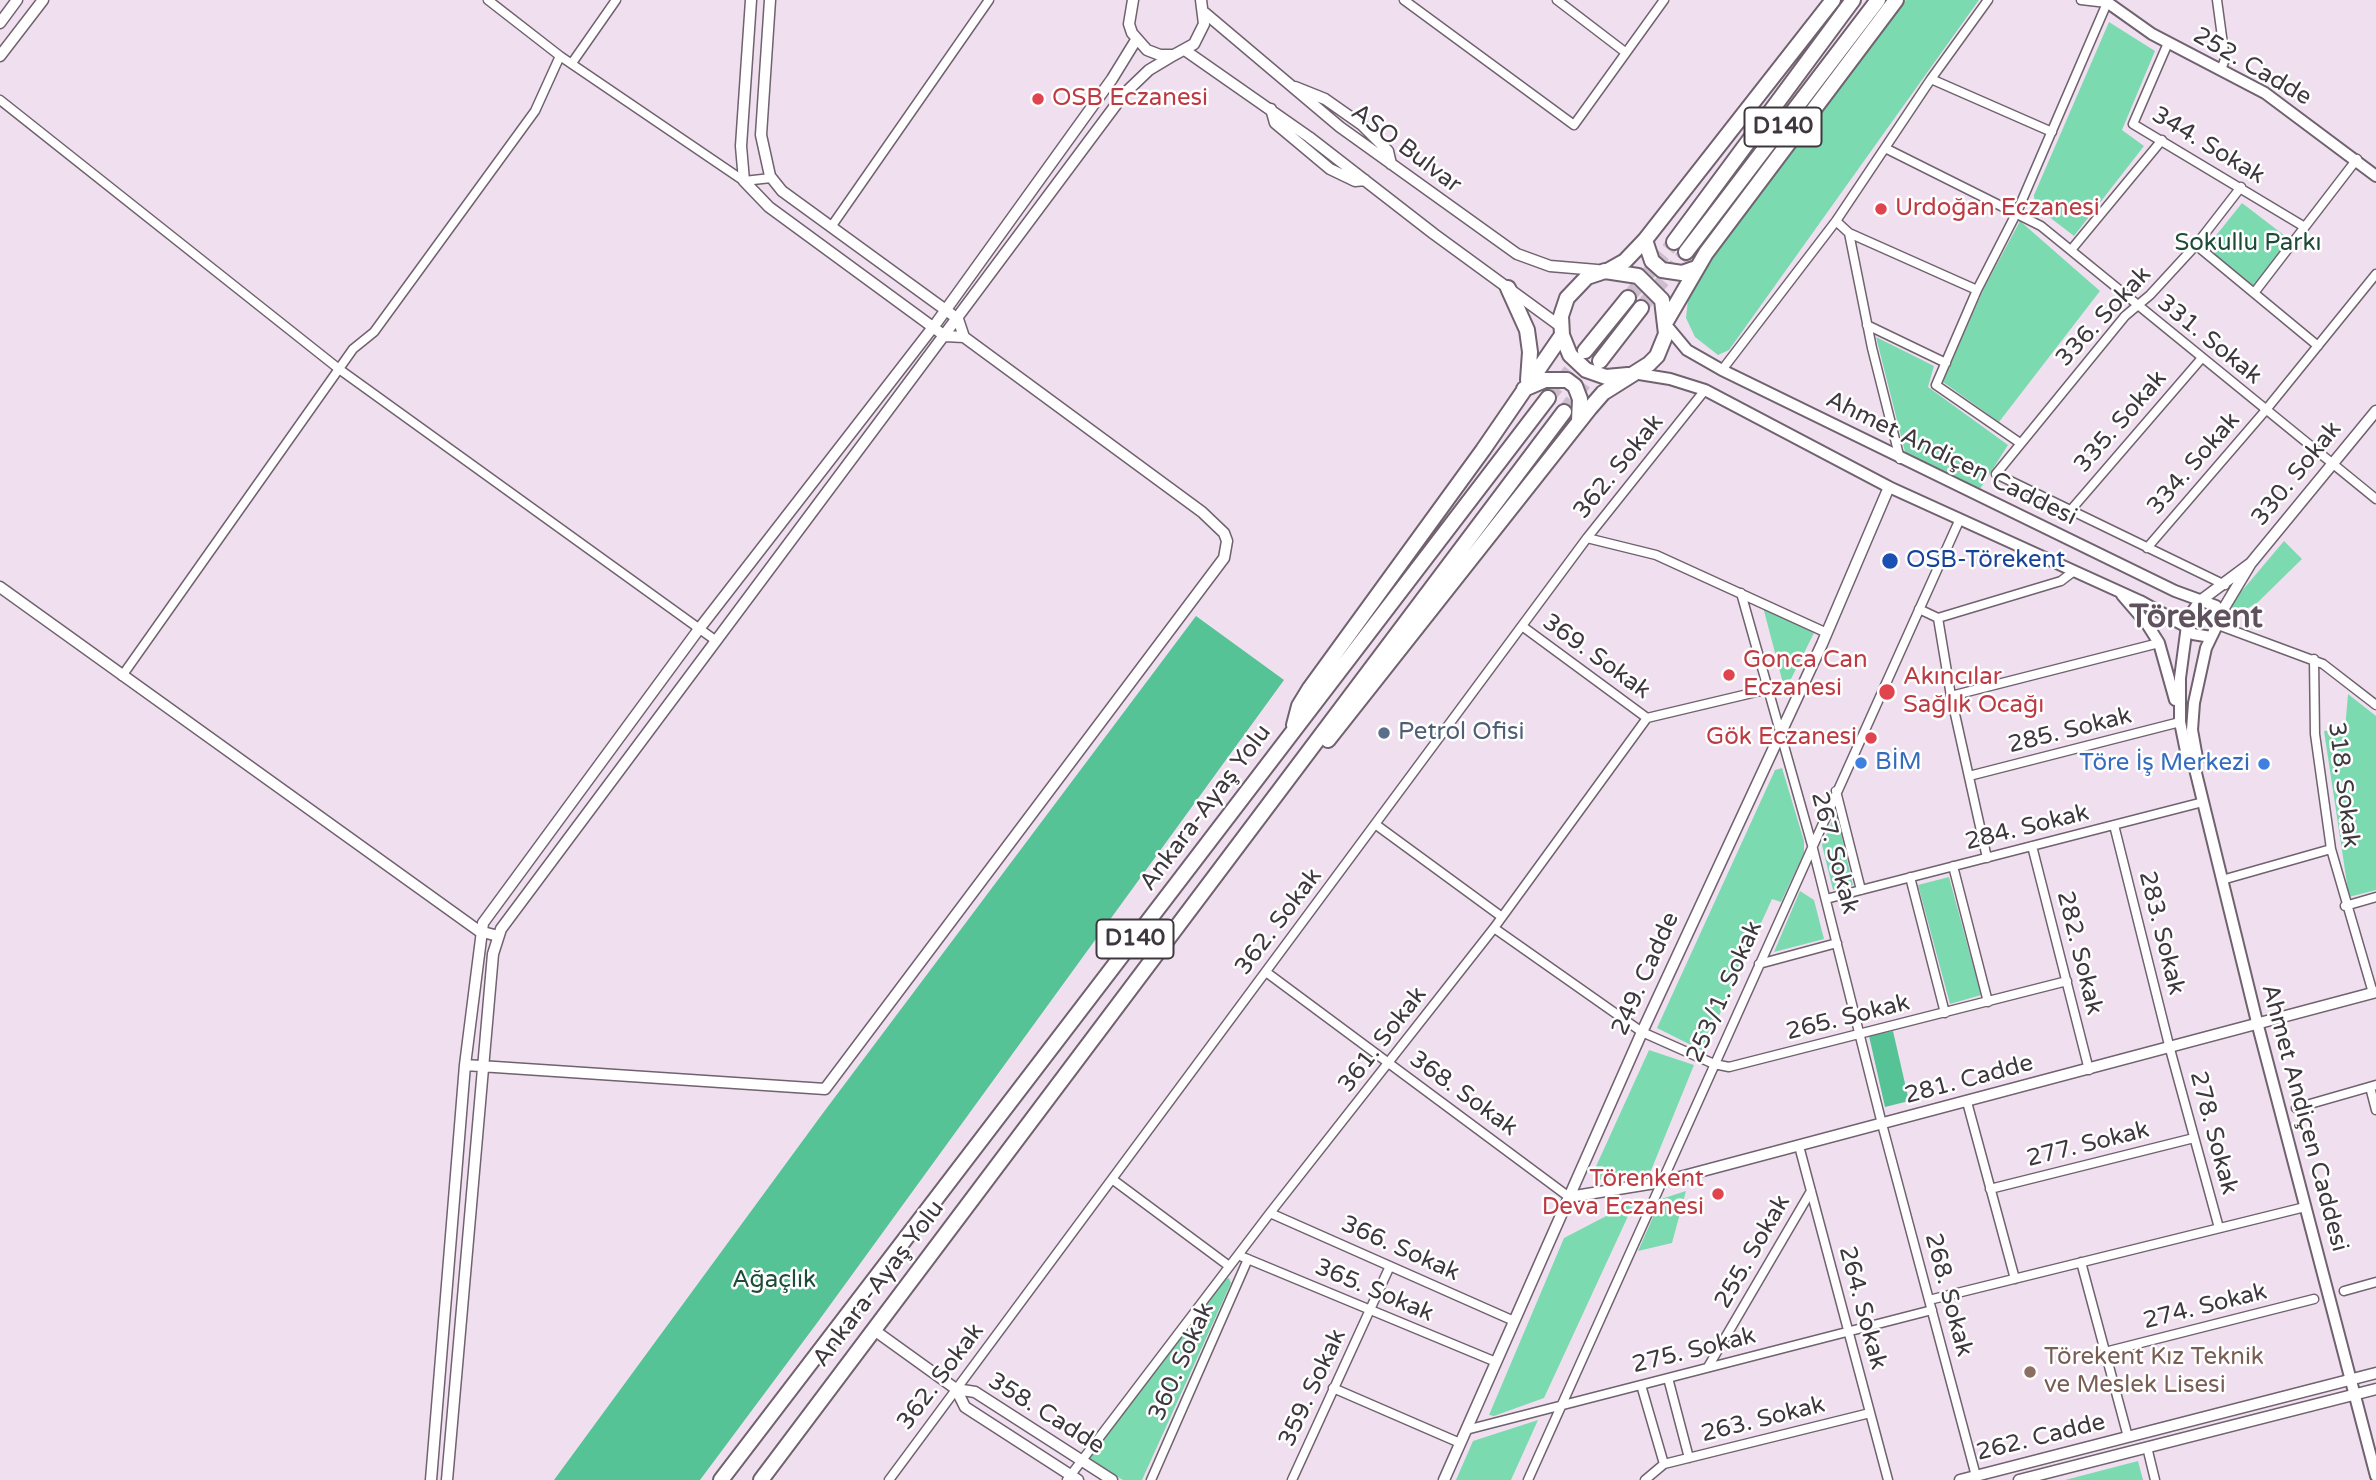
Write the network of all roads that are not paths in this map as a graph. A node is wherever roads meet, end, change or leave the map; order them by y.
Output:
1 (17, 0) edge
2 (43, 0) edge
3 (488, 0) edge
4 (616, 0) edge
5 (751, 0) edge
6 (770, 0) edge
7 (989, 0) edge
8 (1200, 0) edge
9 (1404, 0) edge
10 (1557, 0) edge
11 (1664, 0) edge
12 (1833, 0) edge
13 (1853, 0) edge
14 (1878, 0) edge
15 (1896, 0) edge
16 (1988, 0) edge
17 (2081, 0) edge
18 (2217, 0) edge
19 (2106, 1) edge
20 (1129, 2) edge
21 (1205, 13) junction
22 (0, 23) edge
23 (1136, 40) junction
24 (2168, 43) junction
25 (1186, 51) junction
26 (1625, 52) junction
27 (560, 55) junction
28 (1174, 55) junction
29 (0, 57) edge
30 (572, 63) junction
31 (2221, 70) junction
32 (1931, 79) junction
33 (0, 100) edge
34 (2052, 132) junction
35 (2162, 141) junction
36 (1885, 148) junction
37 (2357, 159) junction
38 (2376, 176) edge
39 (771, 178) junction
40 (744, 181) junction
41 (2241, 187) junction
42 (2017, 212) junction
43 (1836, 222) junction
44 (2303, 226) junction
45 (831, 227) junction
46 (1849, 233) junction
47 (1645, 240) junction
48 (1674, 242) tunnel mouth
49 (2196, 245) junction
50 (2070, 250) junction
51 (1686, 252) tunnel mouth
52 (1696, 268) junction
53 (1607, 270) junction
54 (2376, 274) edge
55 (1508, 288) junction
56 (1977, 290) junction
57 (2254, 293) junction
58 (1628, 298) tunnel mouth
59 (2136, 305) junction
60 (1641, 308) tunnel mouth
61 (946, 310) junction
62 (958, 319) junction
63 (1667, 323) junction
64 (1867, 325) junction
65 (933, 327) junction
66 (1561, 330) junction
67 (945, 336) junction
68 (964, 337) junction
69 (2318, 346) junction
70 (1586, 351) tunnel mouth
71 (2201, 359) junction
72 (1600, 361) tunnel mouth
73 (1946, 363) junction
74 (339, 369) junction
75 (1722, 370) junction
76 (1630, 374) junction
77 (1525, 387) junction
78 (1705, 390) junction
79 (1548, 398) tunnel mouth
80 (2265, 411) junction
81 (2376, 411) edge
82 (1564, 412) tunnel mouth
83 (1578, 422) junction
84 (2020, 443) junction
85 (1900, 459) junction
86 (2332, 464) junction
87 (1889, 487) junction
88 (2376, 499) edge
89 (2070, 511) junction
90 (1959, 521) junction
91 (1587, 538) junction
92 (2147, 548) junction
93 (2251, 563) junction
94 (2074, 571) junction
95 (2225, 584) junction
96 (0, 587) edge
97 (1741, 593) junction
98 (2120, 593) junction
99 (2200, 601) junction
100 (1919, 609) junction
101 (2221, 613) junction
102 (1938, 618) junction
103 (2218, 625) junction
104 (1522, 626) junction
105 (2187, 627) junction
106 (699, 629) junction
107 (1827, 633) junction
108 (2211, 637) junction
109 (715, 640) junction
110 (2159, 643) junction
111 (2314, 659) junction
112 (122, 676) junction
113 (1769, 689) junction
114 (1951, 696) junction
115 (2376, 705) edge
116 (1647, 718) junction
117 (2180, 722) junction
118 (1780, 728) junction
119 (1292, 733) junction
120 (1307, 754) junction
121 (2195, 769) junction
122 (1969, 776) junction
123 (1836, 791) junction
124 (2203, 802) junction
125 (1375, 824) junction
126 (2114, 825) junction
127 (1812, 845) junction
128 (2032, 846) junction
129 (2331, 849) junction
130 (1987, 858) junction
131 (1954, 866) junction
132 (1910, 877) junction
133 (2222, 880) junction
134 (1861, 890) junction
135 (2376, 897) edge
136 (1826, 899) junction
137 (2346, 906) junction
138 (1502, 917) junction
139 (1494, 928) junction
140 (479, 931) junction
141 (498, 936) junction
142 (1837, 943) junction
143 (1759, 964) junction
144 (1266, 972) junction
145 (2067, 981) junction
146 (2374, 993) edge
147 (1988, 1002) junction
148 (1945, 1013) junction
149 (2258, 1026) junction
150 (1642, 1032) junction
151 (1860, 1034) junction
152 (2170, 1049) junction
153 (1390, 1064) junction
154 (1714, 1064) junction
155 (465, 1065) junction
156 (485, 1067) junction
157 (2089, 1070) junction
158 (2373, 1086) edge
159 (1967, 1102) junction
160 (2296, 1108) dead end
161 (2376, 1110) edge
162 (1882, 1124) junction
163 (2194, 1138) junction
164 (1799, 1146) junction
165 (1112, 1179) junction
166 (1661, 1182) junction
167 (1990, 1189) junction
168 (1811, 1191) junction
169 (1569, 1197) junction
170 (2305, 1207) junction
171 (1270, 1213) junction
172 (2219, 1228) junction
173 (1238, 1255) junction
174 (1248, 1259) junction
175 (2081, 1262) junction
176 (1229, 1266) junction
177 (1390, 1266) junction
178 (2015, 1279) junction
179 (2376, 1282) edge
180 (2344, 1291) dead end
181 (2314, 1299) dead end
182 (1929, 1300) junction
183 (1932, 1310) junction
184 (1369, 1311) junction
185 (1514, 1321) junction
186 (874, 1330) junction
187 (1849, 1331) junction
188 (2105, 1352) junction
189 (1496, 1362) junction
190 (1708, 1367) junction
191 (2376, 1373) edge
192 (1668, 1378) junction
193 (2351, 1381) junction
194 (1641, 1385) junction
195 (1333, 1388) junction
196 (956, 1389) junction
197 (2376, 1389) edge
198 (2355, 1395) junction
199 (1562, 1405) junction
200 (1870, 1413) junction
201 (1466, 1430) junction
202 (2129, 1437) junction
203 (1460, 1443) junction
204 (2147, 1447) junction
205 (1689, 1458) junction
206 (1080, 1460) junction
207 (1664, 1464) junction
208 (2376, 1476) edge
209 (2047, 1477) edge
210 (1072, 1478) edge
211 (1976, 1478) edge
212 (431, 1480) edge
213 (447, 1480) edge
214 (721, 1480) edge
215 (761, 1480) edge
216 (889, 1480) edge
217 (1112, 1480) edge
218 (1151, 1480) edge
219 (1292, 1480) edge
220 (1444, 1480) edge
221 (1528, 1480) edge
222 (1646, 1480) edge
223 (1888, 1480) edge
224 (1960, 1480) edge
225 (2020, 1480) edge
226 (2155, 1480) edge

1 - 22 street
2 - 29 street
3 - 27 street
4 - 30 street
5 - 40 street
6 - 39 street
7 - 45 street
8 - 21 street
9 - 26 street
10 - 26 street
11 - 26 street
12 - 47 highway
13 - 48 highway, D140
14 - 51 highway, D140
15 - 52 highway
16 - 32 street
17 - 19 street
18 - 31 street
19 - 24 main road, 252. Cadde
19 - 34 street
20 - 23 street
21 - 25 street
21 - 53 street, ASO Bulvar
23 - 28 street
23 - 61 street
24 - 31 main road, 252. Cadde
24 - 35 street, 344. Sokak
25 - 28 street
25 - 55 street, ASO Bulvar
27 - 30 street
27 - 74 street
28 - 62 street
30 - 40 street
31 - 37 main road, 252. Cadde
32 - 34 street
32 - 36 street
33 - 74 street
34 - 42 street
35 - 41 street, 344. Sokak
35 - 50 street
36 - 42 street, 331. Sokak
36 - 43 street
37 - 38 main road, 252. Cadde
37 - 44 street
39 - 40 street
39 - 45 street
40 - 65 street
41 - 44 street, 344. Sokak
41 - 49 street, 336. Sokak
42 - 50 street, 331. Sokak
42 - 56 street
43 - 46 street
43 - 75 street
44 - 57 street
45 - 61 street
46 - 56 street
46 - 64 street
47 - 52 highway
47 - 53 highway
49 - 57 street
49 - 59 street, 336. Sokak
50 - 59 street, 331. Sokak
52 - 63 highway
53 - 63 highway
53 - 66 highway
54 - 69 street, 334. Sokak
55 - 66 street, ASO Bulvar
55 - 77 highway
56 - 73 street
57 - 69 street
58 - 70 highway
59 - 71 street, 331. Sokak
59 - 84 street, 336. Sokak
60 - 72 highway
61 - 62 street
61 - 65 street
62 - 67 street
62 - 68 street
63 - 75 main road, Ahmet Andiçen Caddesi
63 - 76 highway
64 - 73 street
64 - 85 street
65 - 67 street
65 - 106 street
66 - 76 highway
66 - 77 highway
67 - 68 street
67 - 109 street
68 - 156 street
69 - 80 street, 334. Sokak
71 - 80 street, 331. Sokak
71 - 89 street, 335. Sokak
73 - 84 street
74 - 106 street
74 - 112 street
75 - 85 main road, Ahmet Andiçen Caddesi
76 - 78 main road, Ahmet Andiçen Caddesi
76 - 83 highway
77 - 83 highway
77 - 119 highway
78 - 87 main road, Ahmet Andiçen Caddesi
78 - 91 street, 362. Sokak
79 - 119 highway, Ankara-Ayaş Yolu / D140
80 - 86 street, 331. Sokak
80 - 92 street, 334. Sokak
81 - 86 street, 330. Sokak
82 - 120 highway, Ankara-Ayaş Yolu / D140
83 - 120 highway
84 - 89 street, 336. Sokak
85 - 99 main road, Ahmet Andiçen Caddesi
86 - 88 street, 331. Sokak
86 - 93 street, 330. Sokak
87 - 90 main road, Ahmet Andiçen Caddesi
87 - 107 street, 249. Cadde
89 - 92 street
90 - 94 main road, Ahmet Andiçen Caddesi
90 - 100 street, 253/1. Sokak
91 - 97 street
91 - 104 street, 362. Sokak
92 - 95 street
93 - 95 street, 330. Sokak
93 - 101 street, 330. Sokak
94 - 98 main road, Ahmet Andiçen Caddesi
94 - 102 street
95 - 99 street, 330. Sokak
96 - 112 street
97 - 107 street
97 - 113 street, 267. Sokak
98 - 105 main road, Ahmet Andiçen Caddesi
98 - 110 main road
99 - 101 main road
99 - 105 main road, Ahmet Andiçen Caddesi
100 - 102 street
100 - 123 street, 253/1. Sokak
101 - 103 main road, Ahmet Andiçen Caddesi
102 - 114 street
103 - 108 main road, Ahmet Andiçen Caddesi
103 - 111 street
104 - 116 street, 369. Sokak
104 - 125 street, 362. Sokak
105 - 108 main road
105 - 117 main road, Ahmet Andiçen Caddesi
106 - 109 street
106 - 140 street
107 - 118 street, 249. Cadde
108 - 121 main road, Ahmet Andiçen Caddesi
109 - 141 street
110 - 114 street
110 - 117 main road
111 - 115 street
111 - 129 street, 318. Sokak
112 - 140 street
113 - 116 street
113 - 118 street, 267. Sokak
114 - 122 street
116 - 138 street, 361. Sokak
117 - 121 main road, Ahmet Andiçen Caddesi
117 - 122 street, 285. Sokak
118 - 127 street, 267. Sokak
118 - 150 street, 249. Cadde
119 - 214 highway, Ankara-Ayaş Yolu / D140
120 - 186 highway, Ankara-Ayaş Yolu / D140
121 - 124 main road, Ahmet Andiçen Caddesi
122 - 130 street
123 - 127 street, 253/1. Sokak
123 - 134 street
124 - 126 street, 284. Sokak
124 - 133 main road, Ahmet Andiçen Caddesi
125 - 138 street
125 - 144 street, 362. Sokak
126 - 128 street, 284. Sokak
126 - 152 street, 283. Sokak
127 - 136 street, 267. Sokak
127 - 143 street, 253/1. Sokak
128 - 130 street, 284. Sokak
128 - 145 street, 282. Sokak
129 - 133 street
129 - 137 street, 318. Sokak
130 - 131 street, 284. Sokak
131 - 132 street, 284. Sokak
131 - 147 street
132 - 134 street, 284. Sokak
132 - 148 street
133 - 149 main road, Ahmet Andiçen Caddesi
134 - 136 street, 284. Sokak
135 - 137 street
136 - 142 street, 267. Sokak
137 - 146 street, 318. Sokak
138 - 139 street, 361. Sokak
139 - 150 street, 265. Sokak
139 - 153 street, 361. Sokak
140 - 141 street
140 - 155 street
141 - 156 street
142 - 143 street
142 - 151 street, 267. Sokak
143 - 154 street, 253/1. Sokak
144 - 153 street, 368. Sokak
144 - 165 street, 362. Sokak
145 - 147 street, 265. Sokak
145 - 157 street, 282. Sokak
146 - 149 street, 281. Cadde
147 - 148 street, 265. Sokak
148 - 151 street, 265. Sokak
149 - 152 street, 281. Cadde
149 - 170 main road, Ahmet Andiçen Caddesi
150 - 154 street, 265. Sokak
150 - 169 street, 249. Cadde
151 - 154 street, 265. Sokak
151 - 162 street, 267. Sokak
152 - 157 street, 281. Cadde
152 - 163 street, 278. Sokak
153 - 169 street, 368. Sokak
153 - 171 street, 361. Sokak
154 - 166 street, 253/1. Sokak
155 - 156 street
155 - 212 street
156 - 213 street
157 - 159 street, 281. Cadde
158 - 160 street
158 - 161 street
159 - 162 street, 281. Cadde
159 - 167 street
162 - 164 street, 281. Cadde
162 - 182 street, 268. Sokak
163 - 167 street, 277. Sokak
163 - 172 street, 278. Sokak
164 - 166 street, 281. Cadde
164 - 168 street, 264. Sokak
165 - 176 street
165 - 196 street, 362. Sokak
166 - 169 street, 281. Cadde
166 - 199 street, 253/1. Sokak
167 - 178 street
168 - 187 street, 264. Sokak
168 - 190 street, 255. Sokak
169 - 185 street, 249. Cadde
170 - 172 street
170 - 193 main road, Ahmet Andiçen Caddesi
171 - 173 street, 361. Sokak
171 - 177 street, 366. Sokak
172 - 175 street
173 - 174 street, 365. Sokak
173 - 176 street, 361. Sokak
174 - 184 street, 365. Sokak
174 - 218 street, 360. Sokak
175 - 178 street
175 - 188 street
176 - 206 street, 361. Sokak
177 - 184 street, 359. Sokak
177 - 185 street, 366. Sokak
178 - 182 street
179 - 180 street
181 - 188 street, 274. Sokak
182 - 183 street, 268. Sokak
183 - 187 street, 275. Sokak
183 - 211 street, 268. Sokak
184 - 189 street, 365. Sokak
184 - 195 street, 359. Sokak
185 - 189 street, 249. Cadde
186 - 196 street, 358. Cadde
186 - 215 highway, Ankara-Ayaş Yolu / D140
187 - 190 street, 275. Sokak
187 - 200 street, 264. Sokak
188 - 202 street
189 - 201 street, 249. Cadde
190 - 192 street, 275. Sokak
191 - 193 street, 262. Cadde
192 - 194 street, 275. Sokak
192 - 205 street
193 - 198 main road, Ahmet Andiçen Caddesi
193 - 202 street, 262. Cadde
194 - 199 street, 275. Sokak
194 - 207 street
195 - 203 street
195 - 219 street, 359. Sokak
196 - 206 street, 358. Cadde
196 - 210 street, 358. Cadde
196 - 216 street, 362. Sokak
197 - 198 street, 262. Cadde
198 - 204 street, 262. Cadde
198 - 208 main road, Ahmet Andiçen Caddesi
199 - 201 street, 275. Sokak
199 - 221 street, 253/1. Sokak
200 - 205 street, 263. Sokak
200 - 223 street, 264. Sokak
201 - 203 street, 249. Cadde
202 - 211 street, 262. Cadde
203 - 220 street, 249. Cadde
204 - 209 street, 262. Cadde
204 - 226 street
205 - 207 street, 263. Sokak
206 - 210 street, 361. Sokak
206 - 217 street, 358. Cadde
207 - 222 street
209 - 225 street, 262. Cadde
211 - 224 street, 262. Cadde

